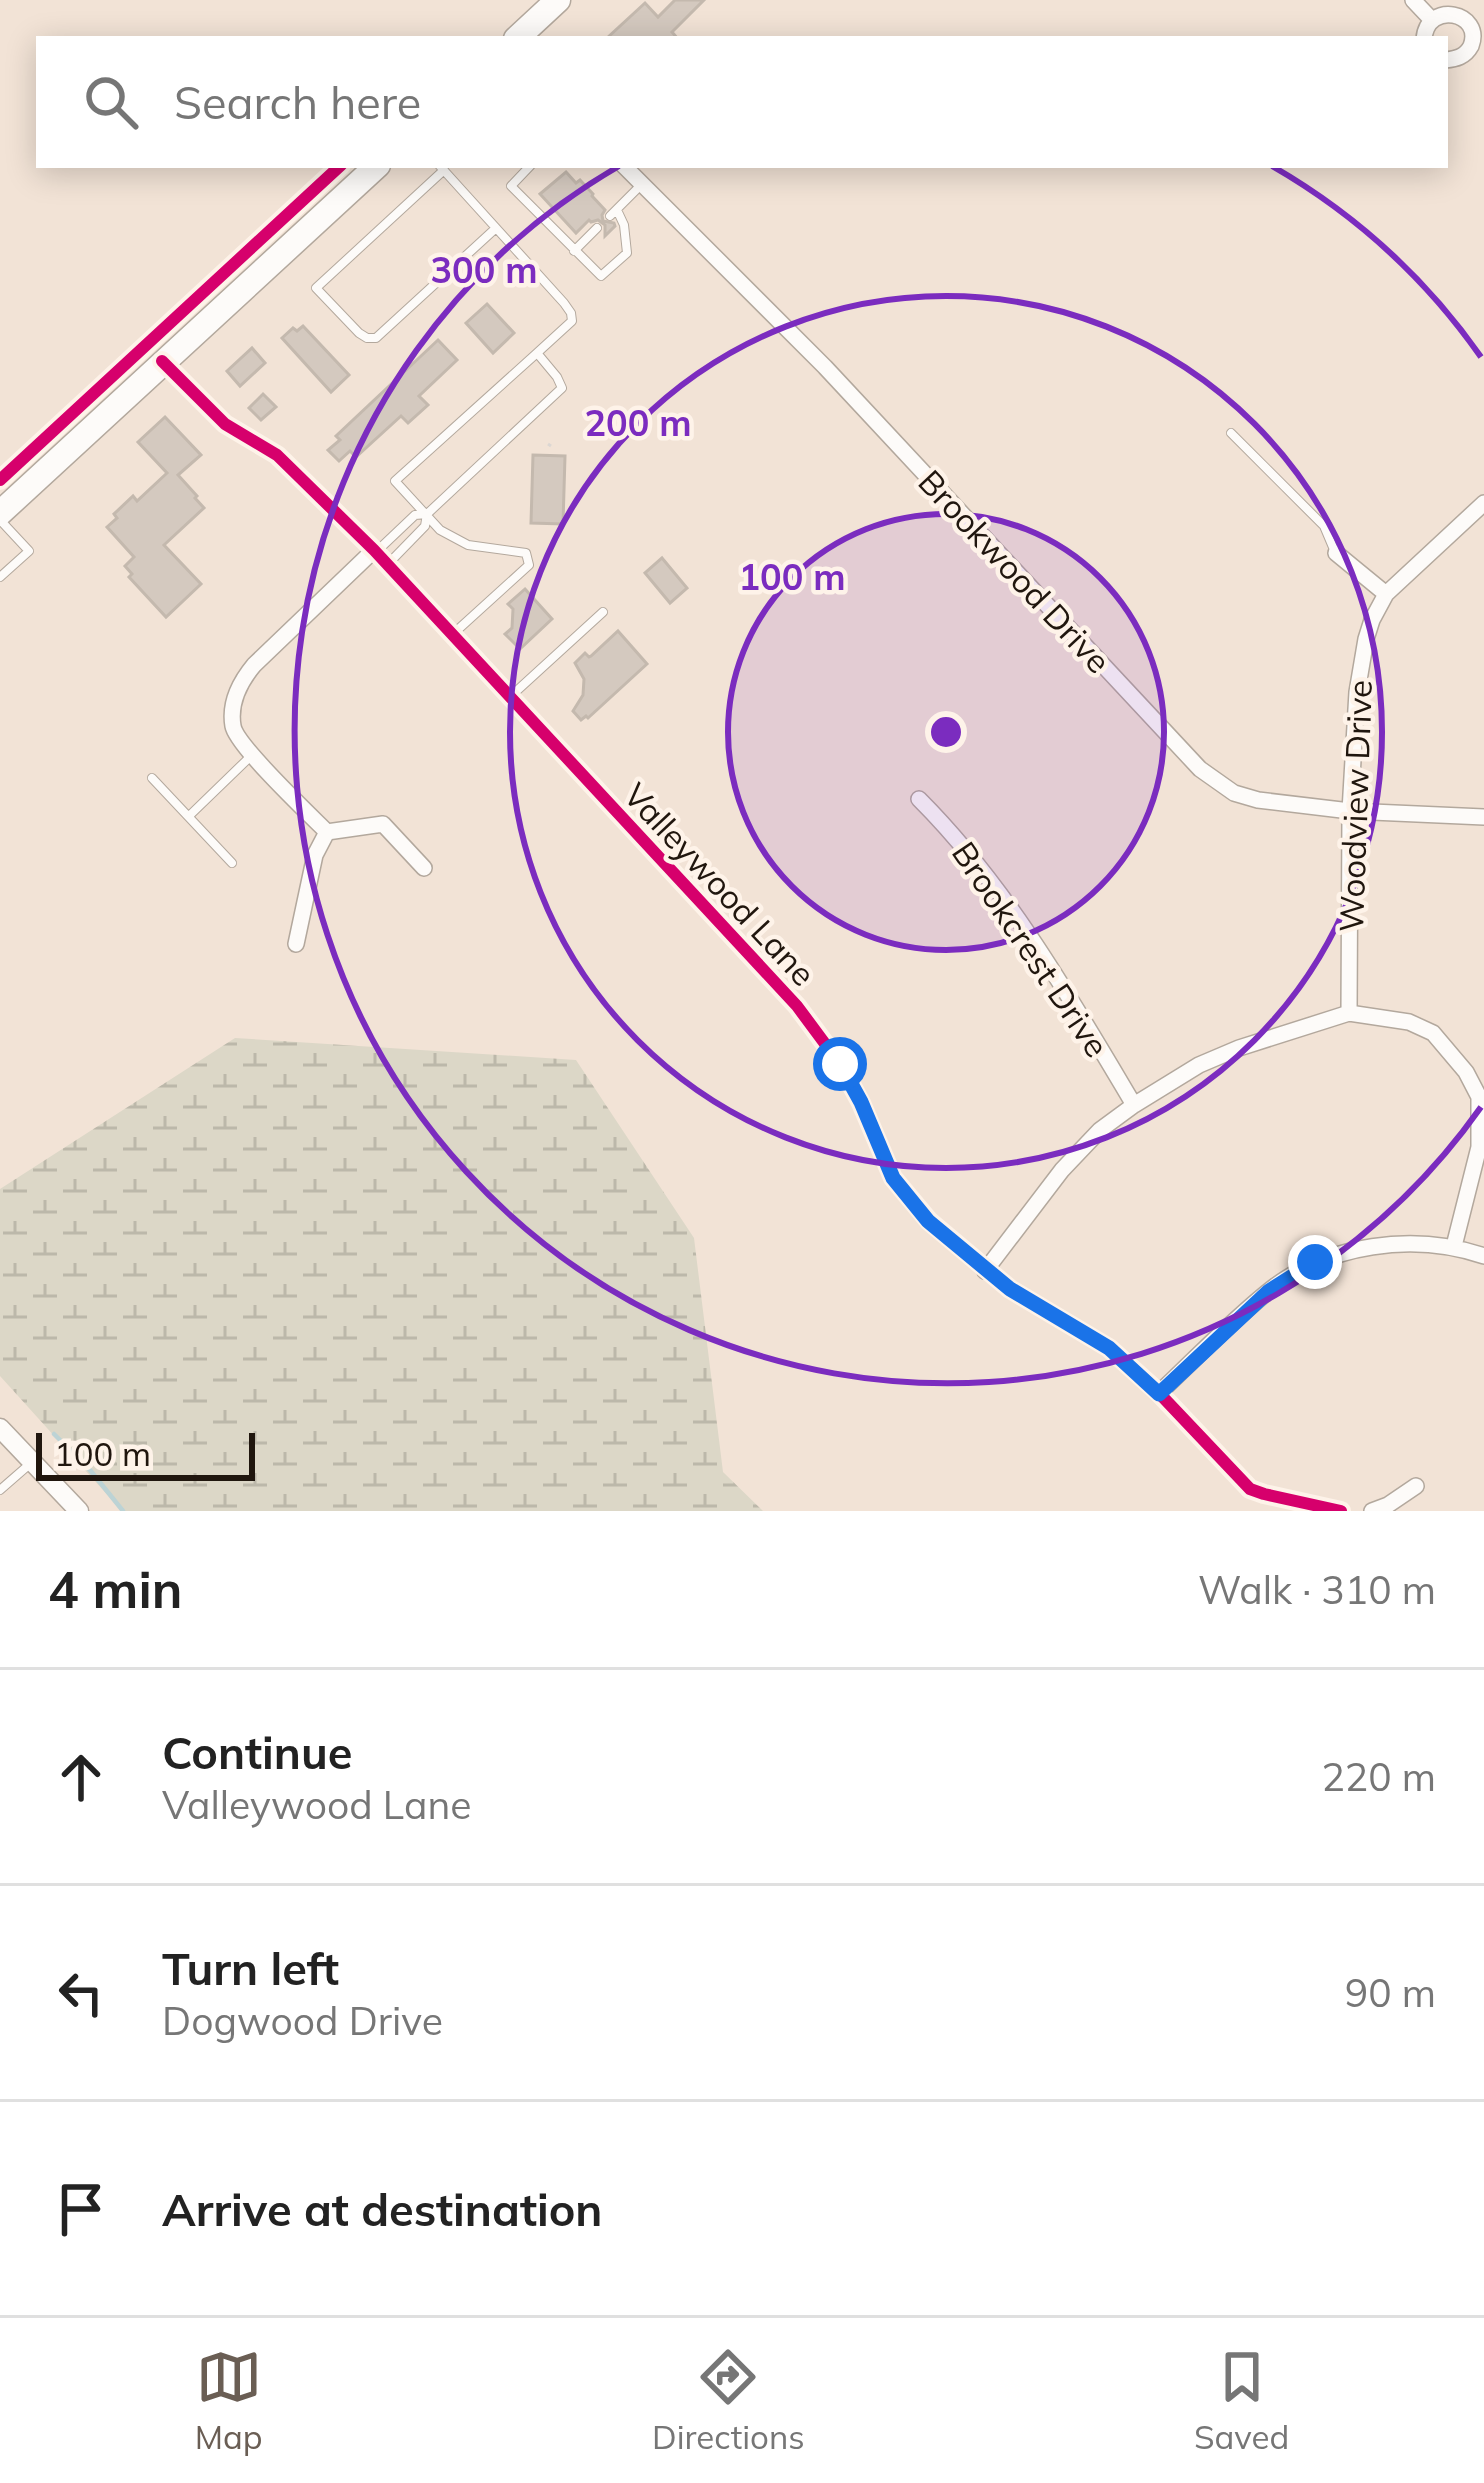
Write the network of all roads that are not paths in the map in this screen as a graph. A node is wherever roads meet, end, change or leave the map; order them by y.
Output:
1 (558, 0) edge
2 (1413, 0) edge
3 (1430, 18) junction
4 (519, 36) edge
5 (1424, 36) edge
6 (1448, 60) edge
7 (375, 168) edge
8 (442, 168) edge
9 (528, 168) edge
10 (626, 168) edge
11 (641, 184) junction
12 (496, 228) junction
13 (597, 228) dead end
14 (574, 251) junction
15 (537, 353) junction
16 (162, 362) junction
17 (1231, 433) dead end
18 (1484, 503) edge
19 (427, 514) junction
20 (0, 516) edge
21 (1336, 553) joint
22 (379, 556) junction
23 (0, 577) edge
24 (1386, 594) junction
25 (603, 612) dead end
26 (452, 635) junction
27 (510, 697) junction
28 (253, 754) junction
29 (152, 778) dead end
30 (919, 800) dead end
31 (1349, 811) junction
32 (189, 816) junction
33 (1484, 817) edge
34 (326, 832) junction
35 (232, 863) dead end
36 (424, 868) dead end
37 (296, 944) dead end
38 (1349, 1013) junction
39 (1134, 1105) junction
40 (1454, 1246) junction
41 (1484, 1256) edge
42 (985, 1271) junction
43 (1159, 1394) junction
44 (0, 1428) edge
45 (32, 1462) junction
46 (1416, 1486) dead end
47 (0, 1490) edge
48 (79, 1511) edge
49 (1341, 1511) edge
50 (1372, 1511) edge

1 - 4 main road
2 - 3 street
3 - 5 street
3 - 6 street
7 - 16 main road
8 - 12 lane
8 - 12 lane
9 - 14 lane
10 - 11 street, Brookwood Drive
11 - 14 lane
11 - 31 street, Brookwood Drive
12 - 15 lane
13 - 14 lane
15 - 19 lane
15 - 19 lane
16 - 20 main road
16 - 22 street, Valleywood Lane
17 - 21 lane
18 - 24 street, Woodview Drive
19 - 22 lane
19 - 22 lane
19 - 26 lane
20 - 23 lane
21 - 24 street
22 - 26 street, Valleywood Lane
22 - 28 street
24 - 31 street, Woodview Drive
25 - 27 lane
26 - 27 street, Valleywood Lane
27 - 42 street, Valleywood Lane
28 - 32 lane
28 - 34 street
29 - 32 lane
30 - 39 street, Brookcrest Drive
31 - 33 street, Brookwood Drive
31 - 38 street, Woodview Drive
32 - 35 lane
34 - 36 street
34 - 37 street
38 - 39 street
38 - 40 street
39 - 42 street
40 - 41 street
40 - 43 street
42 - 43 street, Valleywood Lane
43 - 49 street, Valleywood Lane
44 - 45 street
45 - 47 lane
45 - 48 street
46 - 50 street

